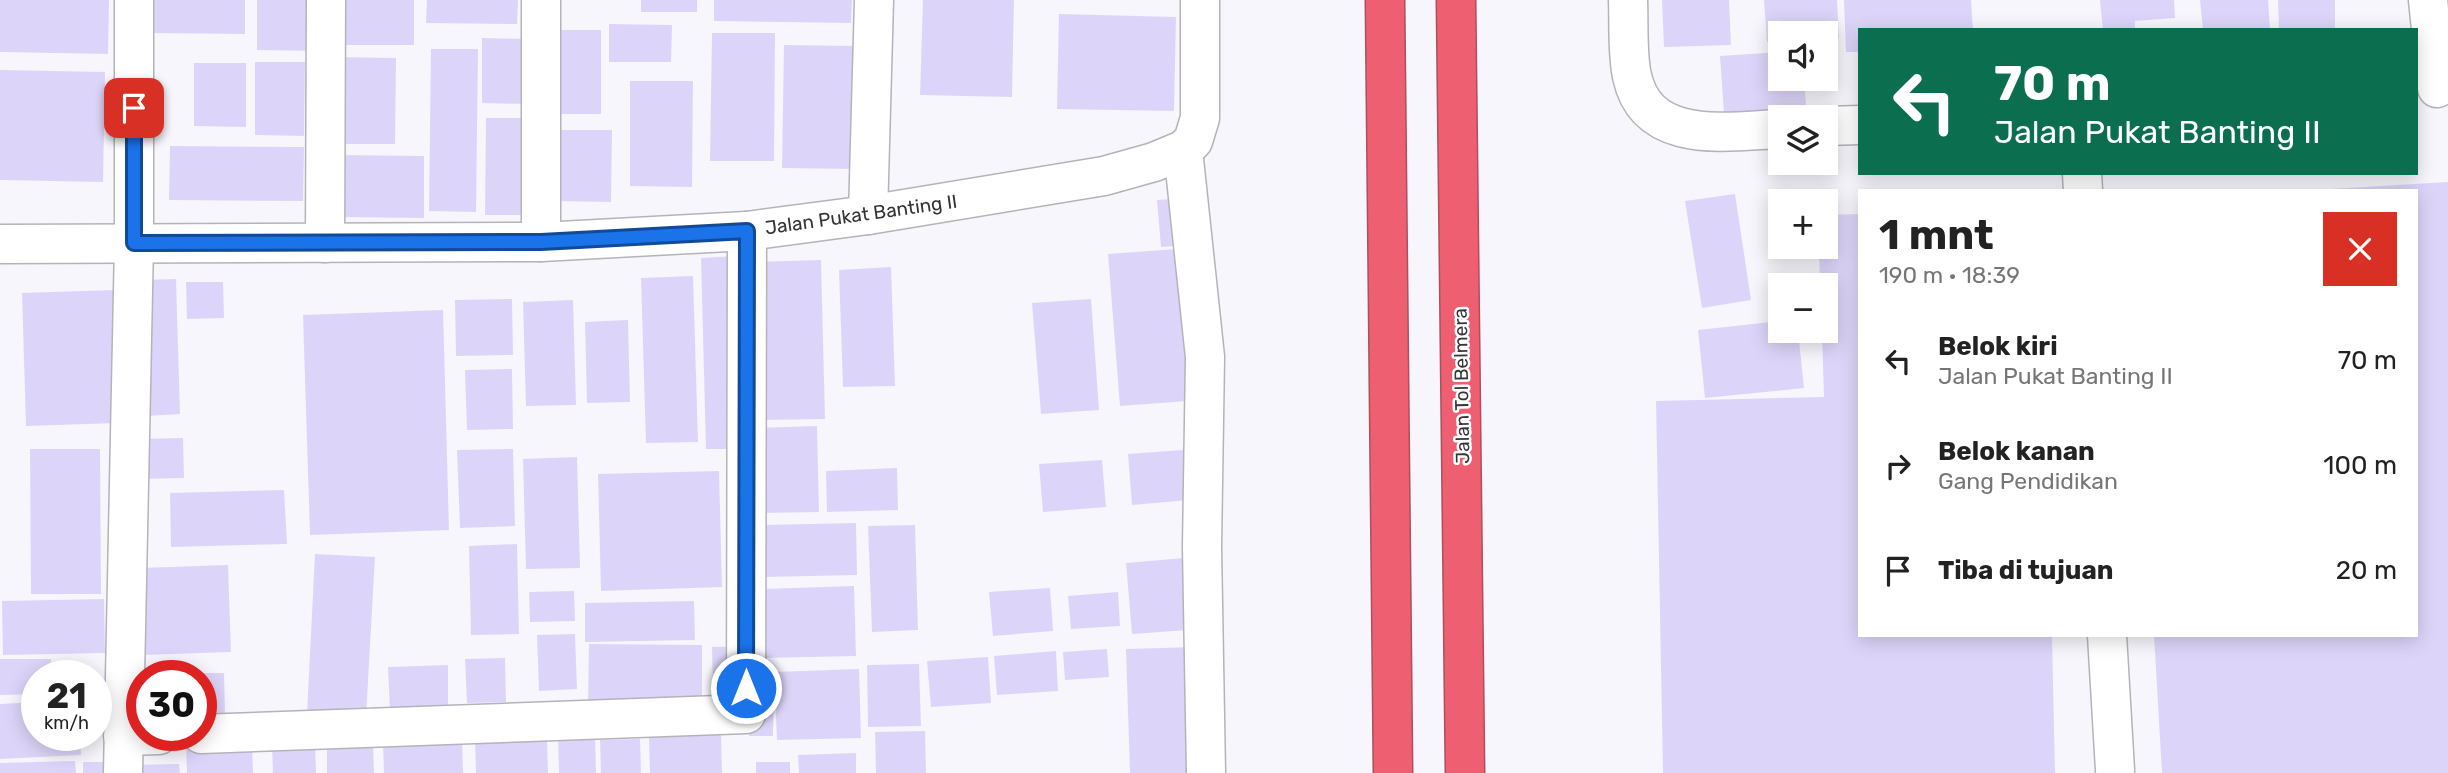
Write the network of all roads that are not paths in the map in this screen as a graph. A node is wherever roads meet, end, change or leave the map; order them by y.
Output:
1 (134, 0) edge
2 (326, 0) edge
3 (541, 0) edge
4 (874, 0) edge
5 (1200, 0) edge
6 (1385, 0) edge
7 (1457, 0) edge
8 (1628, 0) edge
9 (2428, 0) edge
10 (2434, 89) edge
11 (1858, 125) edge
12 (1838, 126) edge
13 (1768, 130) edge
14 (1183, 150) junction
15 (868, 215) junction
16 (747, 231) junction
17 (541, 242) junction
18 (134, 243) junction
19 (325, 243) junction
20 (0, 244) edge
21 (2107, 637) edge
22 (135, 660) edge
23 (217, 733) edge
24 (2115, 770) dead end
25 (1206, 773) edge
26 (1393, 773) edge
27 (1465, 773) edge

1 - 18 street
2 - 19 street
3 - 17 street
4 - 15 street
5 - 14 street
6 - 26 highway
7 - 27 highway, Jalan Tol Belmera
8 - 13 street
9 - 10 street
11 - 12 street
14 - 15 street, Jalan Pukat Banting II
14 - 25 street
15 - 16 street, Jalan Pukat Banting II
16 - 17 street, Jalan Pukat Banting II
16 - 23 street
17 - 19 street, Jalan Pukat Banting II
18 - 19 street, Jalan Pukat Banting II
18 - 20 street, Jalan Pukat Banting II
18 - 22 street
21 - 24 street

